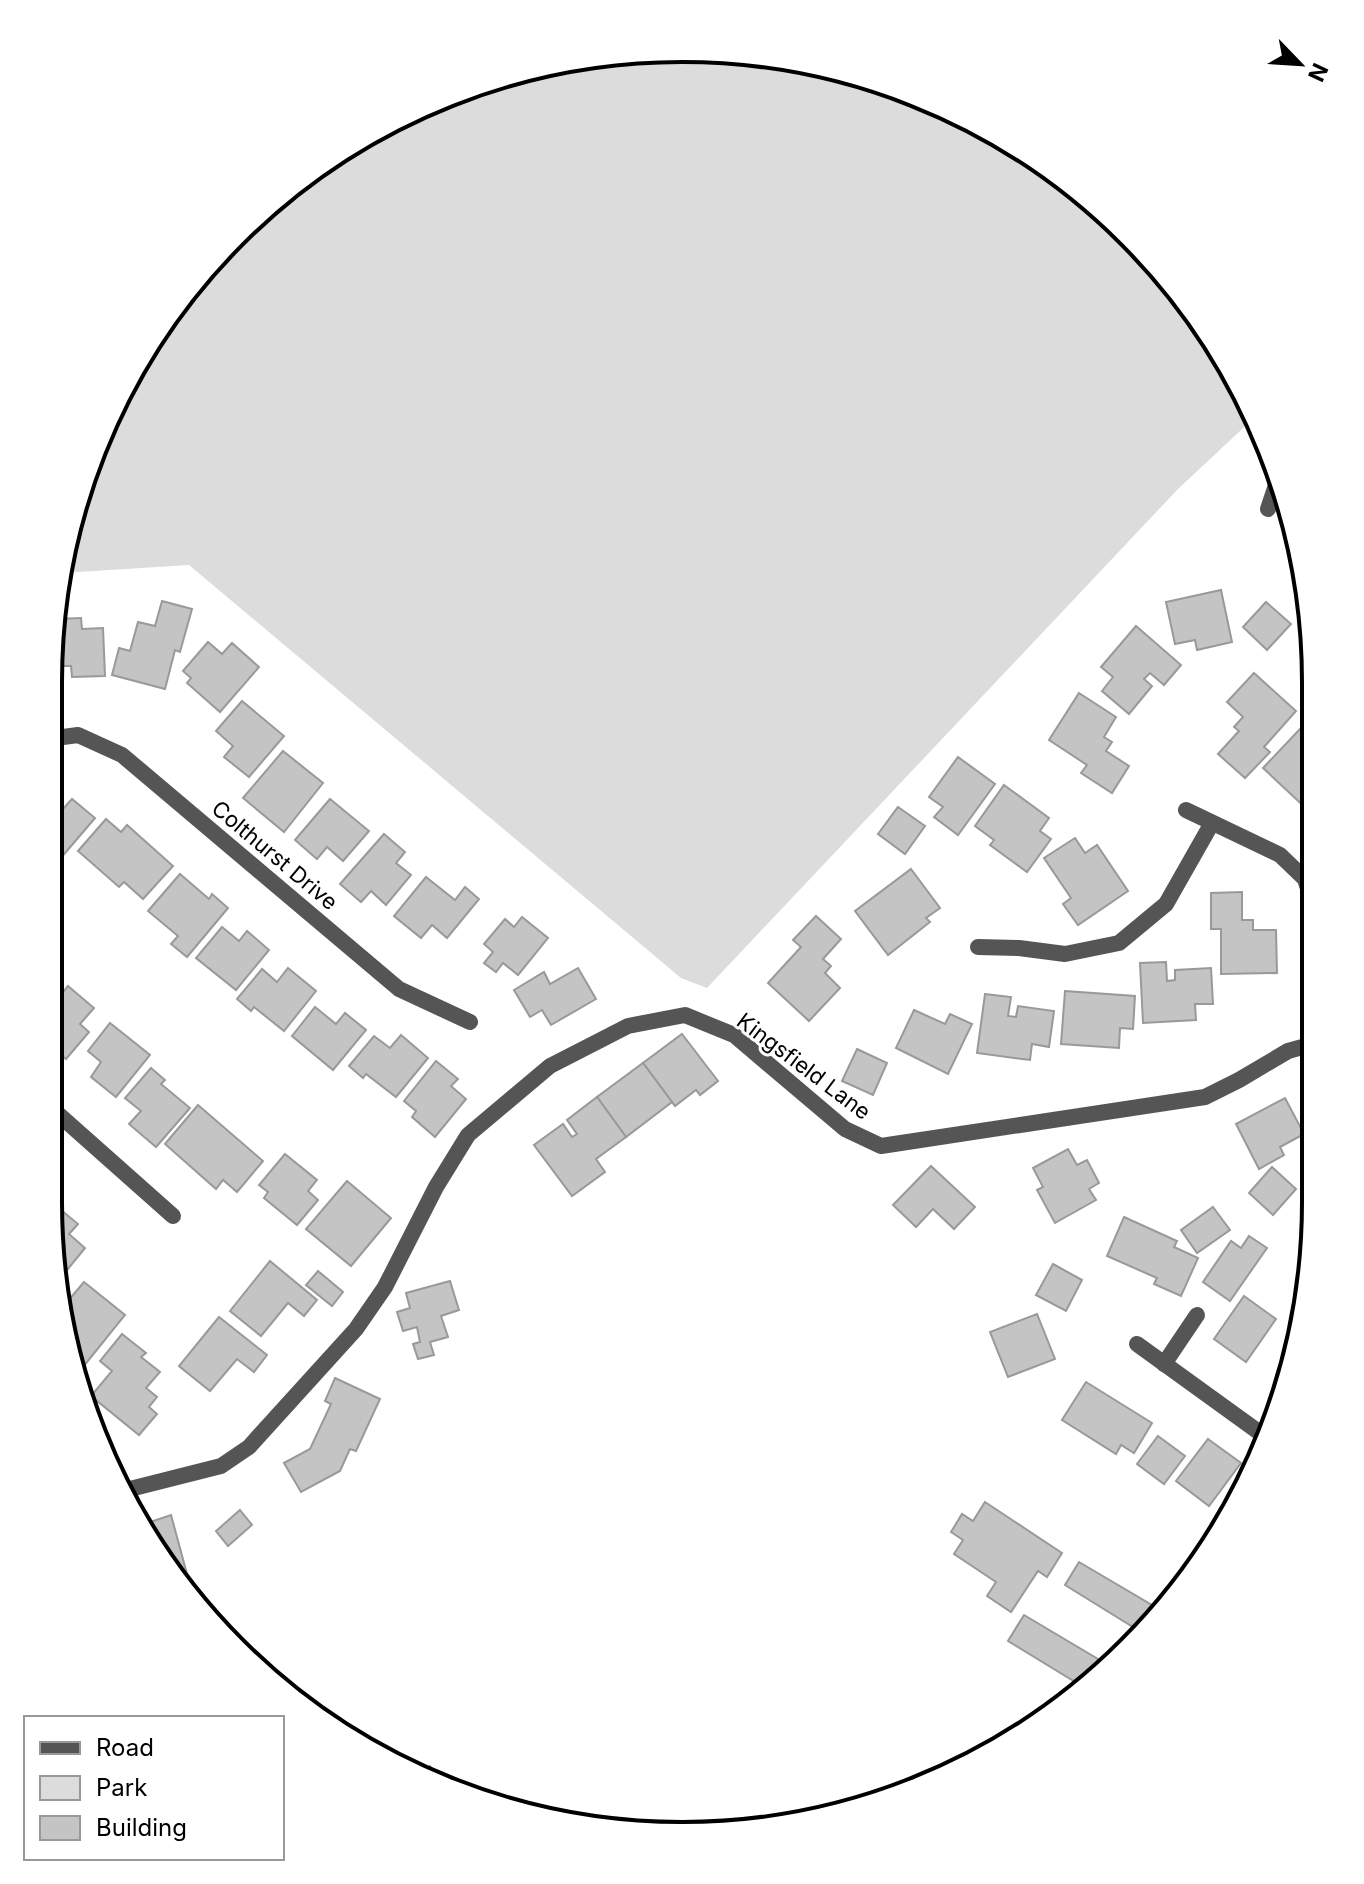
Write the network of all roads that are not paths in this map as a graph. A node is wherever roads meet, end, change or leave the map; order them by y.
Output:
1 (1273, 495) edge
2 (1268, 509) dead end
3 (62, 737) edge
4 (1186, 810) dead end
5 (1212, 823) junction
6 (1302, 876) edge
7 (978, 947) dead end
8 (470, 1022) dead end
9 (1302, 1047) edge
10 (62, 1117) edge
11 (173, 1216) dead end
12 (1197, 1315) dead end
13 (1137, 1344) dead end
14 (1164, 1364) junction
15 (1258, 1431) edge
16 (133, 1488) edge

1 - 2 street
3 - 8 street, Colthurst Drive
4 - 5 street
5 - 6 street
5 - 7 street
9 - 16 street, Kingsfield Lane
10 - 11 street
12 - 14 street
13 - 14 street
14 - 15 street

